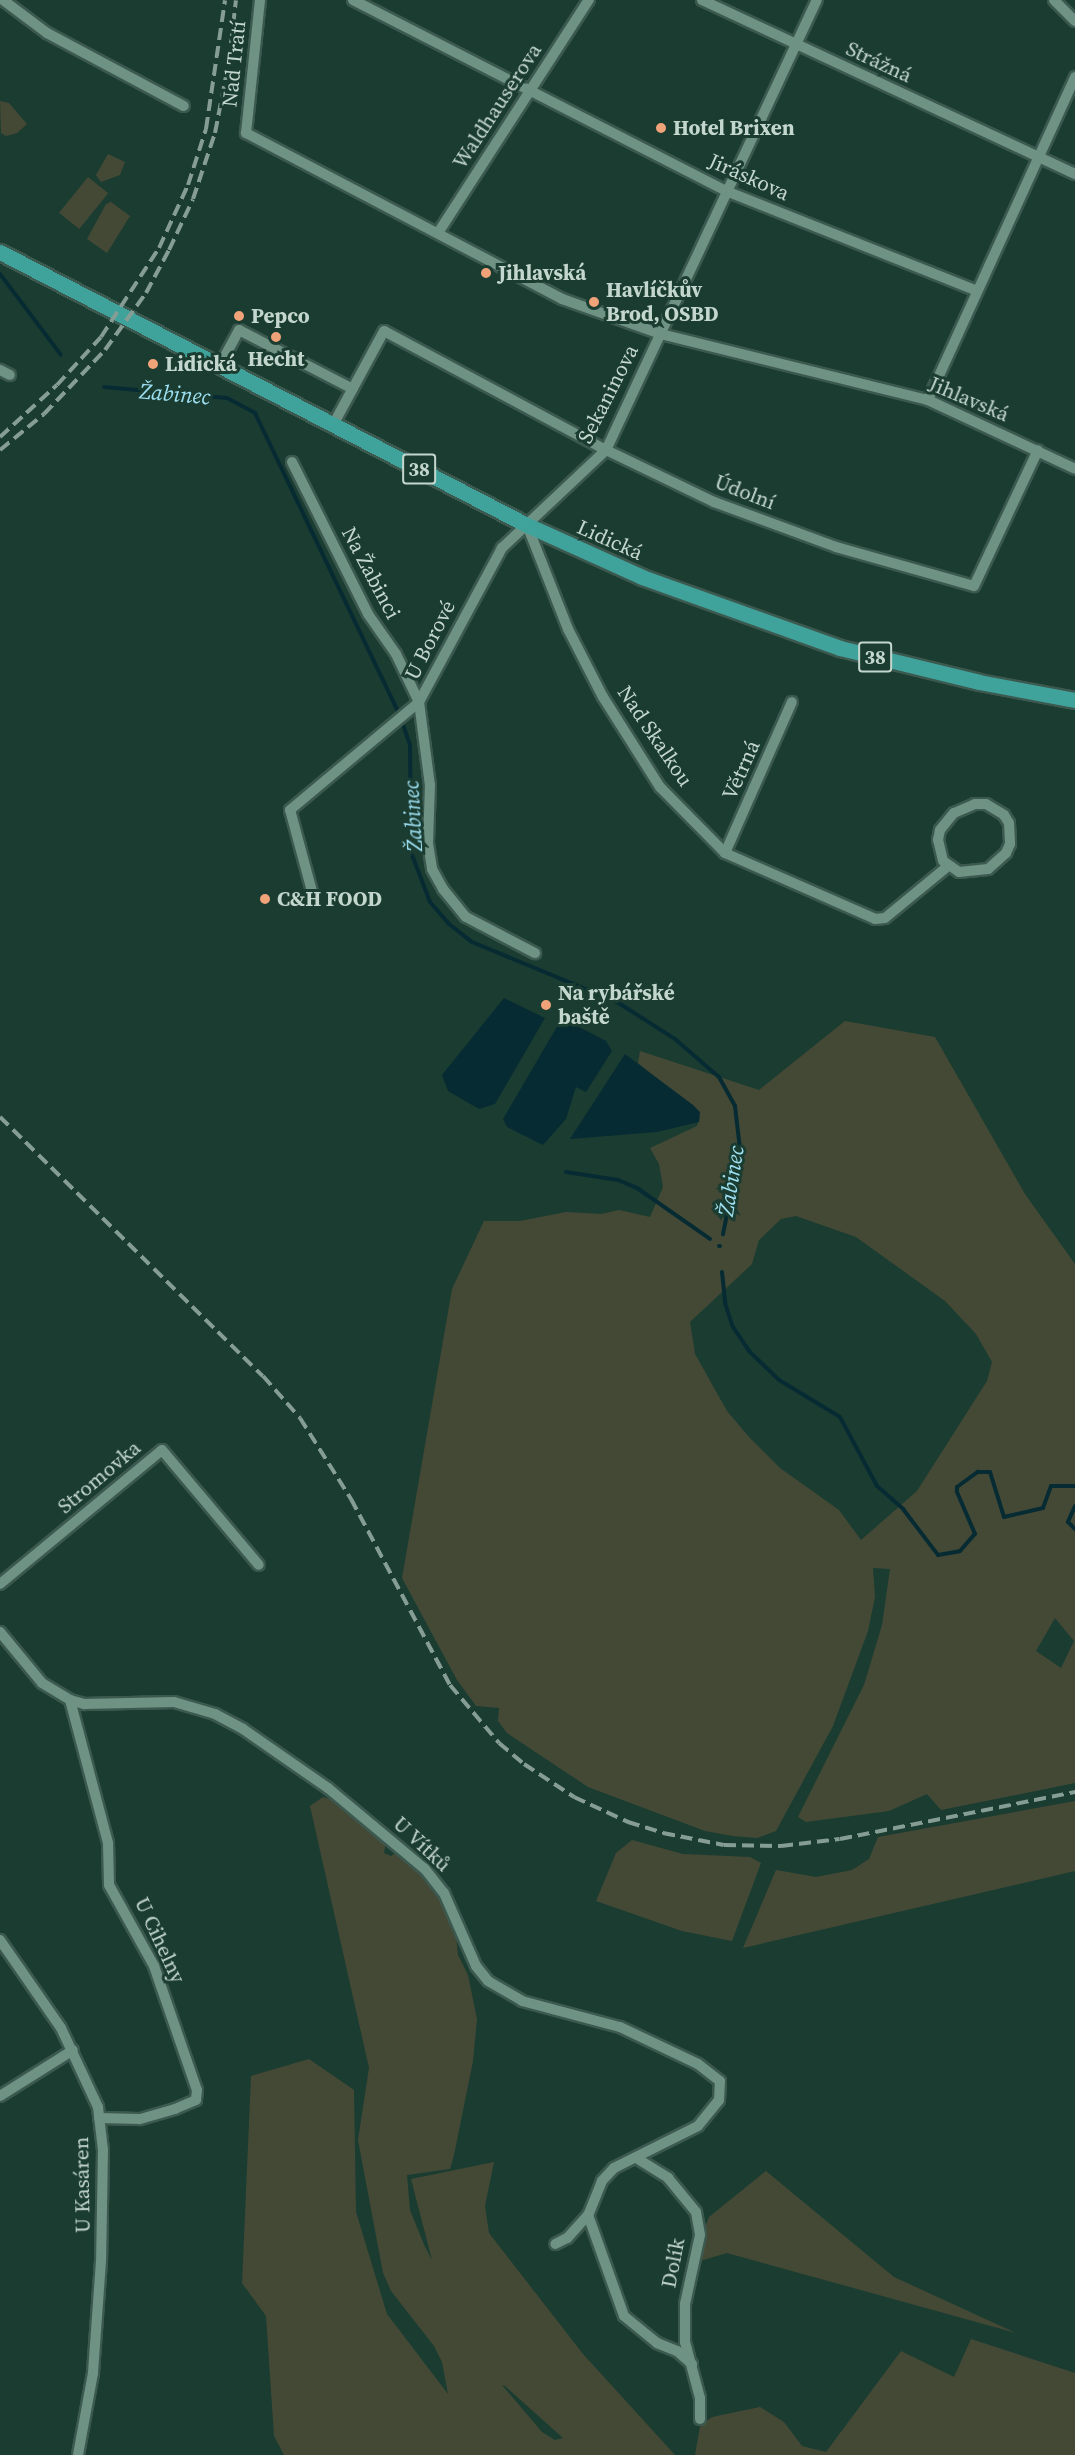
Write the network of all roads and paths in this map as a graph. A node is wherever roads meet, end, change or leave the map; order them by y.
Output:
1 (3, 0) edge
2 (260, 0) edge
3 (353, 0) edge
4 (589, 0) edge
5 (702, 0) edge
6 (817, 0) edge
7 (1054, 0) edge
8 (1075, 21) edge
9 (796, 45) junction
10 (1075, 77) edge
11 (530, 91) junction
12 (184, 106) dead end
13 (246, 133) joint
14 (1039, 158) junction
15 (1075, 174) edge
16 (726, 191) junction
17 (438, 233) junction
18 (0, 252) edge
19 (977, 291) junction
20 (661, 333) junction
21 (219, 367) junction
22 (353, 388) junction
23 (928, 400) junction
24 (333, 425) junction
25 (606, 450) junction
26 (1038, 450) junction
27 (292, 462) dead end
28 (1075, 469) edge
29 (527, 525) junction
30 (1075, 700) edge
31 (418, 702) junction
32 (792, 702) dead end
33 (725, 853) junction
34 (948, 866) junction
35 (313, 895) dead end
36 (535, 953) dead end
37 (259, 1565) dead end
38 (0, 1584) edge
39 (0, 1632) edge
40 (70, 1700) junction
41 (0, 1940) edge
42 (73, 2050) junction
43 (0, 2096) edge
44 (99, 2118) junction
45 (638, 2159) junction
46 (588, 2215) junction
47 (555, 2244) dead end
48 (692, 2364) junction
49 (700, 2419) dead end
50 (78, 2455) edge

1 - 12 street
2 - 13 street, Nad Tratí
3 - 11 street, Jiráskova
4 - 11 street, Waldhauserova
5 - 9 street, Strážná
6 - 9 street, Sekaninova
7 - 8 street
9 - 14 street, Strážná
9 - 16 street, Sekaninova
10 - 14 street
11 - 16 street, Jiráskova
11 - 17 street, Waldhauserova
13 - 17 street, Jihlavská
14 - 15 street, Strážná
14 - 19 street
16 - 19 street, Jiráskova
16 - 20 street, Sekaninova
17 - 20 street, Jihlavská
18 - 21 main road, Lidická / 38
19 - 23 street
20 - 23 street, Jihlavská
20 - 25 street, Sekaninova
21 - 22 street
21 - 24 main road, Lidická / 38
22 - 24 street
22 - 25 street, Údolní
23 - 26 street, Jihlavská
24 - 29 main road, Lidická / 38
25 - 26 street, Údolní
25 - 29 street, Sekaninova
26 - 28 street, Jihlavská
27 - 31 street, Na Žabinci
29 - 30 main road, Lidická / 38
29 - 31 street, U Borové
29 - 33 street, Nad Skalkou
31 - 35 street
31 - 36 street, U Borové
32 - 33 street, Větrná
33 - 34 street, Nad Skalkou
34 - 34 street
37 - 38 street, Stromovka
39 - 40 street, U Vítků
40 - 44 street, U Cihelny
40 - 45 street, U Vítků
41 - 42 street, U Kasáren
42 - 43 street
42 - 44 street, U Kasáren
44 - 50 street, U Kasáren
45 - 46 street
45 - 48 street, Dolík
46 - 47 street
46 - 48 street
48 - 49 street, Dolík

